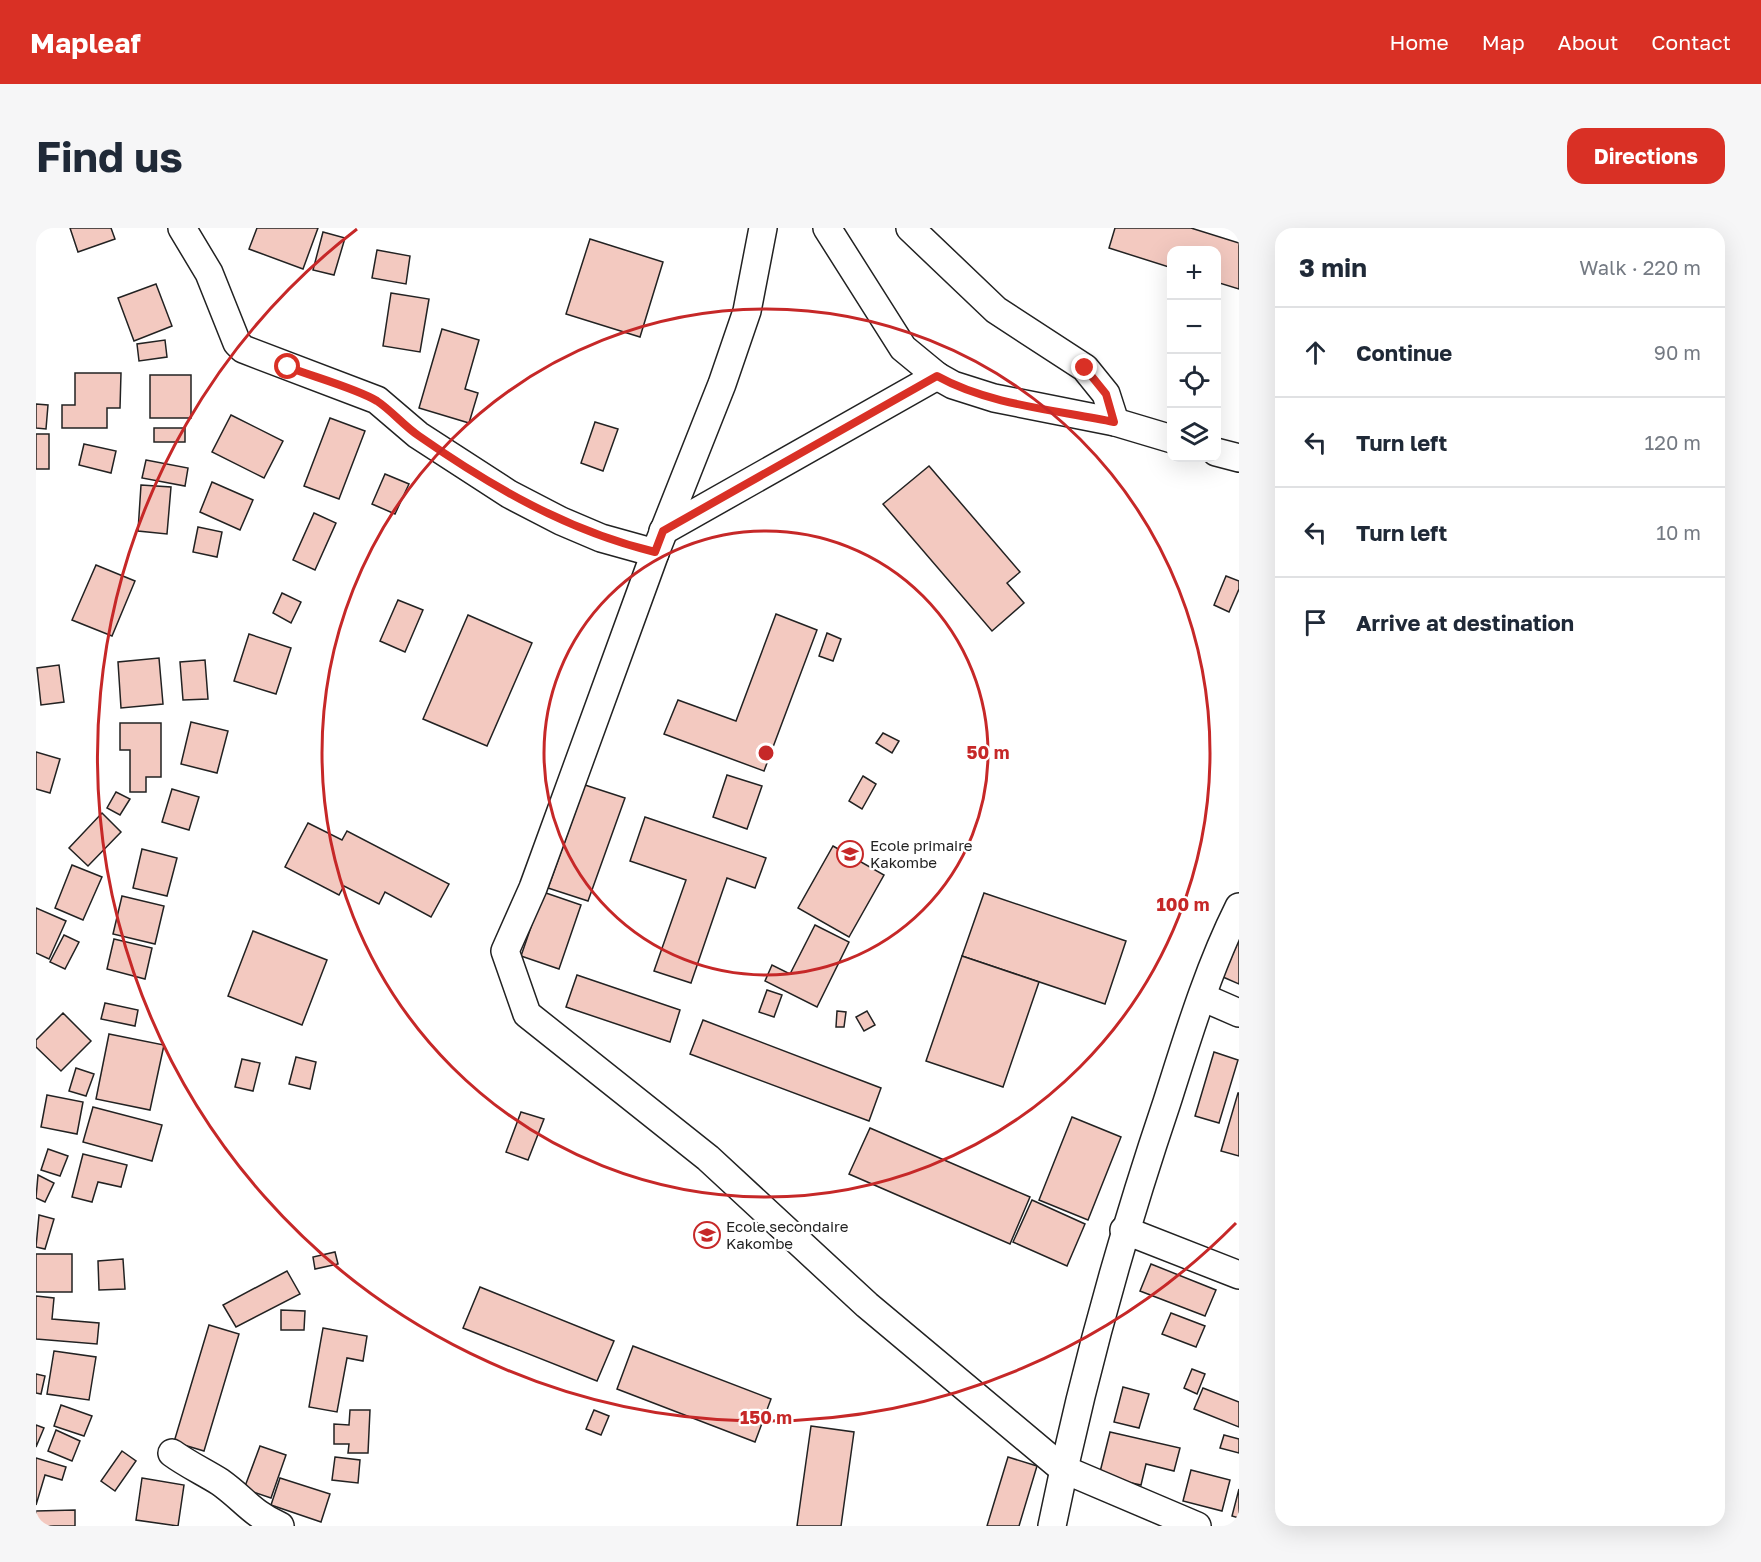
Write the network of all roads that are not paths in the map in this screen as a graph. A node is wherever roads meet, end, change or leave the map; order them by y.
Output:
1 (182, 228) edge
2 (764, 228) edge
3 (827, 228) edge
4 (910, 228) edge
5 (937, 376) junction
6 (1114, 422) junction
7 (1167, 438) edge
8 (1221, 453) edge
9 (1239, 458) edge
10 (659, 542) junction
11 (1239, 907) edge
12 (1202, 997) junction
13 (1239, 1013) edge
14 (1124, 1230) junction
15 (1239, 1275) edge
16 (172, 1453) dead end
17 (1063, 1469) junction
18 (280, 1526) edge
19 (1052, 1526) edge
20 (1197, 1526) edge

1 - 10 street
2 - 10 street
3 - 5 street
4 - 6 street
5 - 6 street
5 - 10 street
6 - 7 street
8 - 9 street
10 - 17 street
11 - 12 street
12 - 13 street
12 - 14 street
14 - 15 street
14 - 17 street
16 - 18 street
17 - 19 street
17 - 20 street

